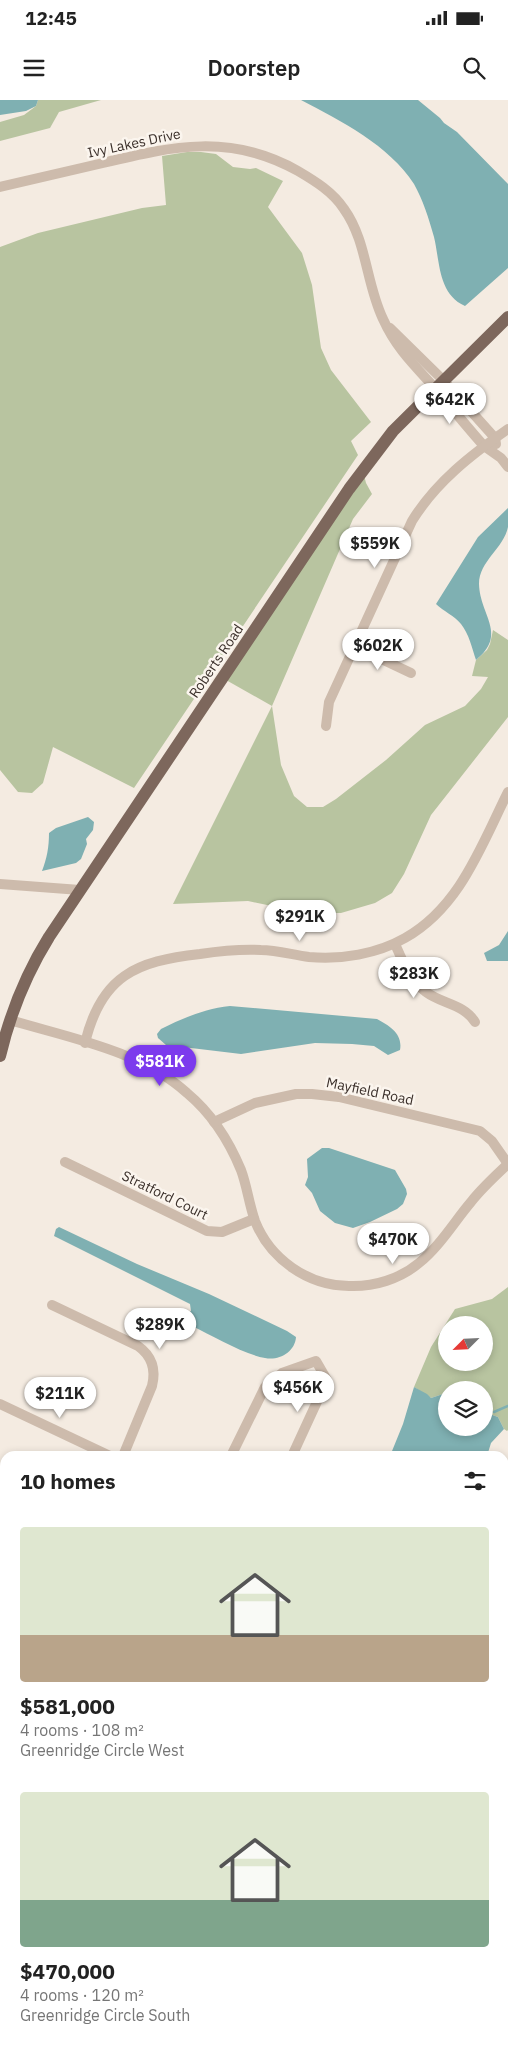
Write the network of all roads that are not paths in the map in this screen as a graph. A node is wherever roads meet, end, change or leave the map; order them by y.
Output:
1 (0, 187) edge
2 (508, 317) edge
3 (439, 384) junction
4 (508, 429) edge
5 (495, 438) junction
6 (484, 446) junction
7 (501, 458) junction
8 (508, 467) edge
9 (354, 646) junction
10 (411, 673) dead end
11 (326, 726) dead end
12 (508, 792) edge
13 (0, 884) edge
14 (80, 890) junction
15 (395, 944) junction
16 (10, 1020) junction
17 (474, 1022) dead end
18 (85, 1043) junction
19 (0, 1056) edge
20 (214, 1122) junction
21 (65, 1162) dead end
22 (508, 1164) edge
23 (254, 1219) junction
24 (52, 1305) dead end
25 (0, 1404) edge
26 (99, 1451) edge
27 (125, 1451) edge
28 (233, 1451) edge
29 (294, 1451) edge

1 - 3 street, Ivy Lakes Drive
2 - 3 main road, Roberts Road
3 - 5 street
3 - 6 street
3 - 14 main road, Roberts Road
4 - 5 street
5 - 6 street
5 - 7 street
6 - 7 street
6 - 9 street
7 - 8 street
9 - 10 street
9 - 11 street
12 - 15 street
13 - 14 street
14 - 16 main road, Roberts Road
15 - 17 street
15 - 18 street
16 - 18 street
16 - 19 main road, Roberts Road
18 - 20 street
20 - 22 street, Mayfield Road
20 - 23 street
21 - 23 street, Stratford Court
22 - 23 street
24 - 27 street
25 - 26 street
28 - 29 street

